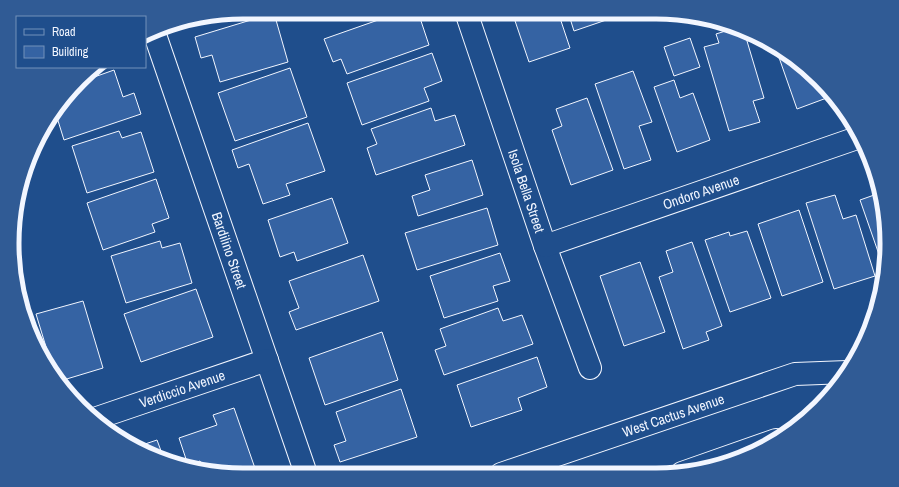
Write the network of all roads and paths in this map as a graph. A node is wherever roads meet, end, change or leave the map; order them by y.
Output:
1 (468, 19) edge
2 (156, 37) edge
3 (854, 139) edge
4 (545, 246) junction
5 (267, 360) junction
6 (590, 368) dead end
7 (839, 372) edge
8 (101, 417) edge
9 (304, 468) dead end
10 (519, 468) edge

1 - 4 street, Isola Bella Street
2 - 5 street, Bardilino Street
3 - 4 street, Ondoro Avenue
4 - 6 street, Isola Bella Street
5 - 8 street, Verdiccio Avenue
5 - 9 street, Bardilino Street
7 - 10 street, West Cactus Avenue

